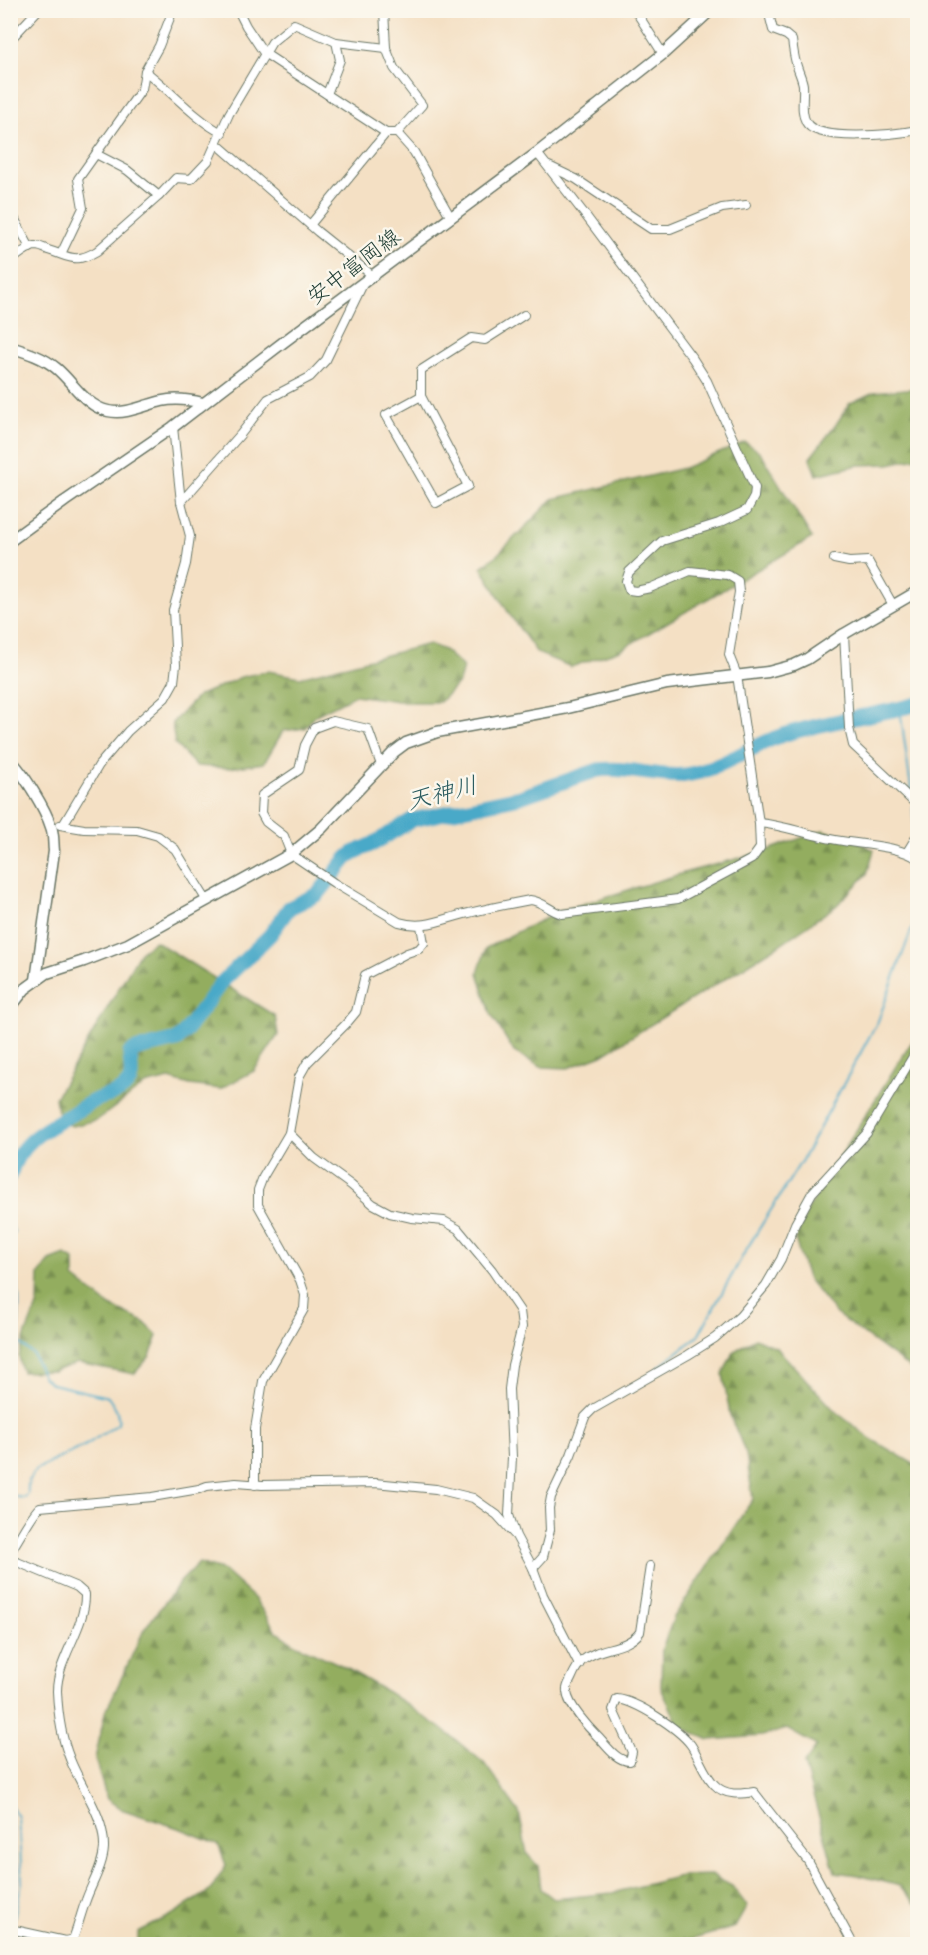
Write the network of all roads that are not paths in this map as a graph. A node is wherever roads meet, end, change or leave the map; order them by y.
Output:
1 (38, 10) edge
2 (173, 10) edge
3 (238, 10) edge
4 (384, 10) edge
5 (634, 10) edge
6 (711, 10) edge
7 (768, 10) edge
8 (10, 40) edge
9 (336, 42) junction
10 (386, 48) junction
11 (264, 53) junction
12 (663, 54) junction
13 (146, 71) junction
14 (327, 94) junction
15 (918, 130) edge
16 (222, 133) junction
17 (386, 133) junction
18 (397, 133) junction
19 (217, 144) junction
20 (537, 153) junction
21 (96, 154) junction
22 (546, 164) junction
23 (159, 196) junction
24 (746, 205) dead end
25 (10, 210) edge
26 (451, 218) junction
27 (310, 225) junction
28 (30, 248) junction
29 (61, 254) junction
30 (10, 261) edge
31 (373, 276) junction
32 (363, 283) junction
33 (524, 315) dead end
34 (10, 347) edge
35 (421, 396) junction
36 (203, 403) junction
37 (173, 427) junction
38 (181, 502) junction
39 (10, 541) edge
40 (834, 559) dead end
41 (918, 591) edge
42 (893, 604) junction
43 (844, 634) junction
44 (737, 675) junction
45 (10, 760) edge
46 (381, 765) junction
47 (918, 806) edge
48 (759, 823) junction
49 (57, 826) junction
50 (918, 834) edge
51 (907, 852) junction
52 (291, 854) junction
53 (918, 859) edge
54 (207, 901) junction
55 (421, 926) junction
56 (36, 980) junction
57 (10, 1008) edge
58 (918, 1048) edge
59 (289, 1133) junction
60 (255, 1485) junction
61 (516, 1536) junction
62 (10, 1552) edge
63 (10, 1559) edge
64 (650, 1566) dead end
65 (533, 1568) junction
66 (579, 1665) junction
67 (10, 1929) edge
68 (853, 1944) edge

1 - 8 street
2 - 13 street
3 - 11 street
4 - 10 street
5 - 12 street
6 - 12 street, 安中富岡線
7 - 15 street
9 - 10 street
9 - 11 street
9 - 14 street
10 - 18 street
11 - 14 street
11 - 16 street
12 - 20 street, 安中富岡線
13 - 16 street
13 - 21 street
14 - 17 street
16 - 19 street
17 - 18 street
17 - 27 street
18 - 26 street
19 - 23 street
19 - 27 street
20 - 22 street
20 - 26 street, 安中富岡線
21 - 23 street
21 - 29 street
22 - 24 street
22 - 44 street
23 - 29 street
25 - 28 street
26 - 31 street, 安中富岡線
27 - 31 street
28 - 29 street
28 - 30 street
31 - 32 street, 安中富岡線
32 - 36 street, 安中富岡線
32 - 38 street
33 - 35 street
34 - 36 street
35 - 35 street
36 - 37 street, 安中富岡線
37 - 38 street
37 - 39 street, 安中富岡線
38 - 49 street
40 - 42 street
41 - 42 street
42 - 43 street
43 - 44 street
43 - 47 street
44 - 46 street
44 - 48 street
45 - 49 street
46 - 52 street
46 - 52 street
48 - 51 street
48 - 55 street
49 - 54 street
49 - 56 street
50 - 51 street
51 - 53 street
52 - 54 street
52 - 55 street
54 - 56 street
55 - 59 street
56 - 57 street
58 - 65 street
59 - 60 street
59 - 61 street
60 - 61 street
60 - 62 street
61 - 65 street
63 - 67 street
64 - 66 street
65 - 66 street
66 - 68 street

